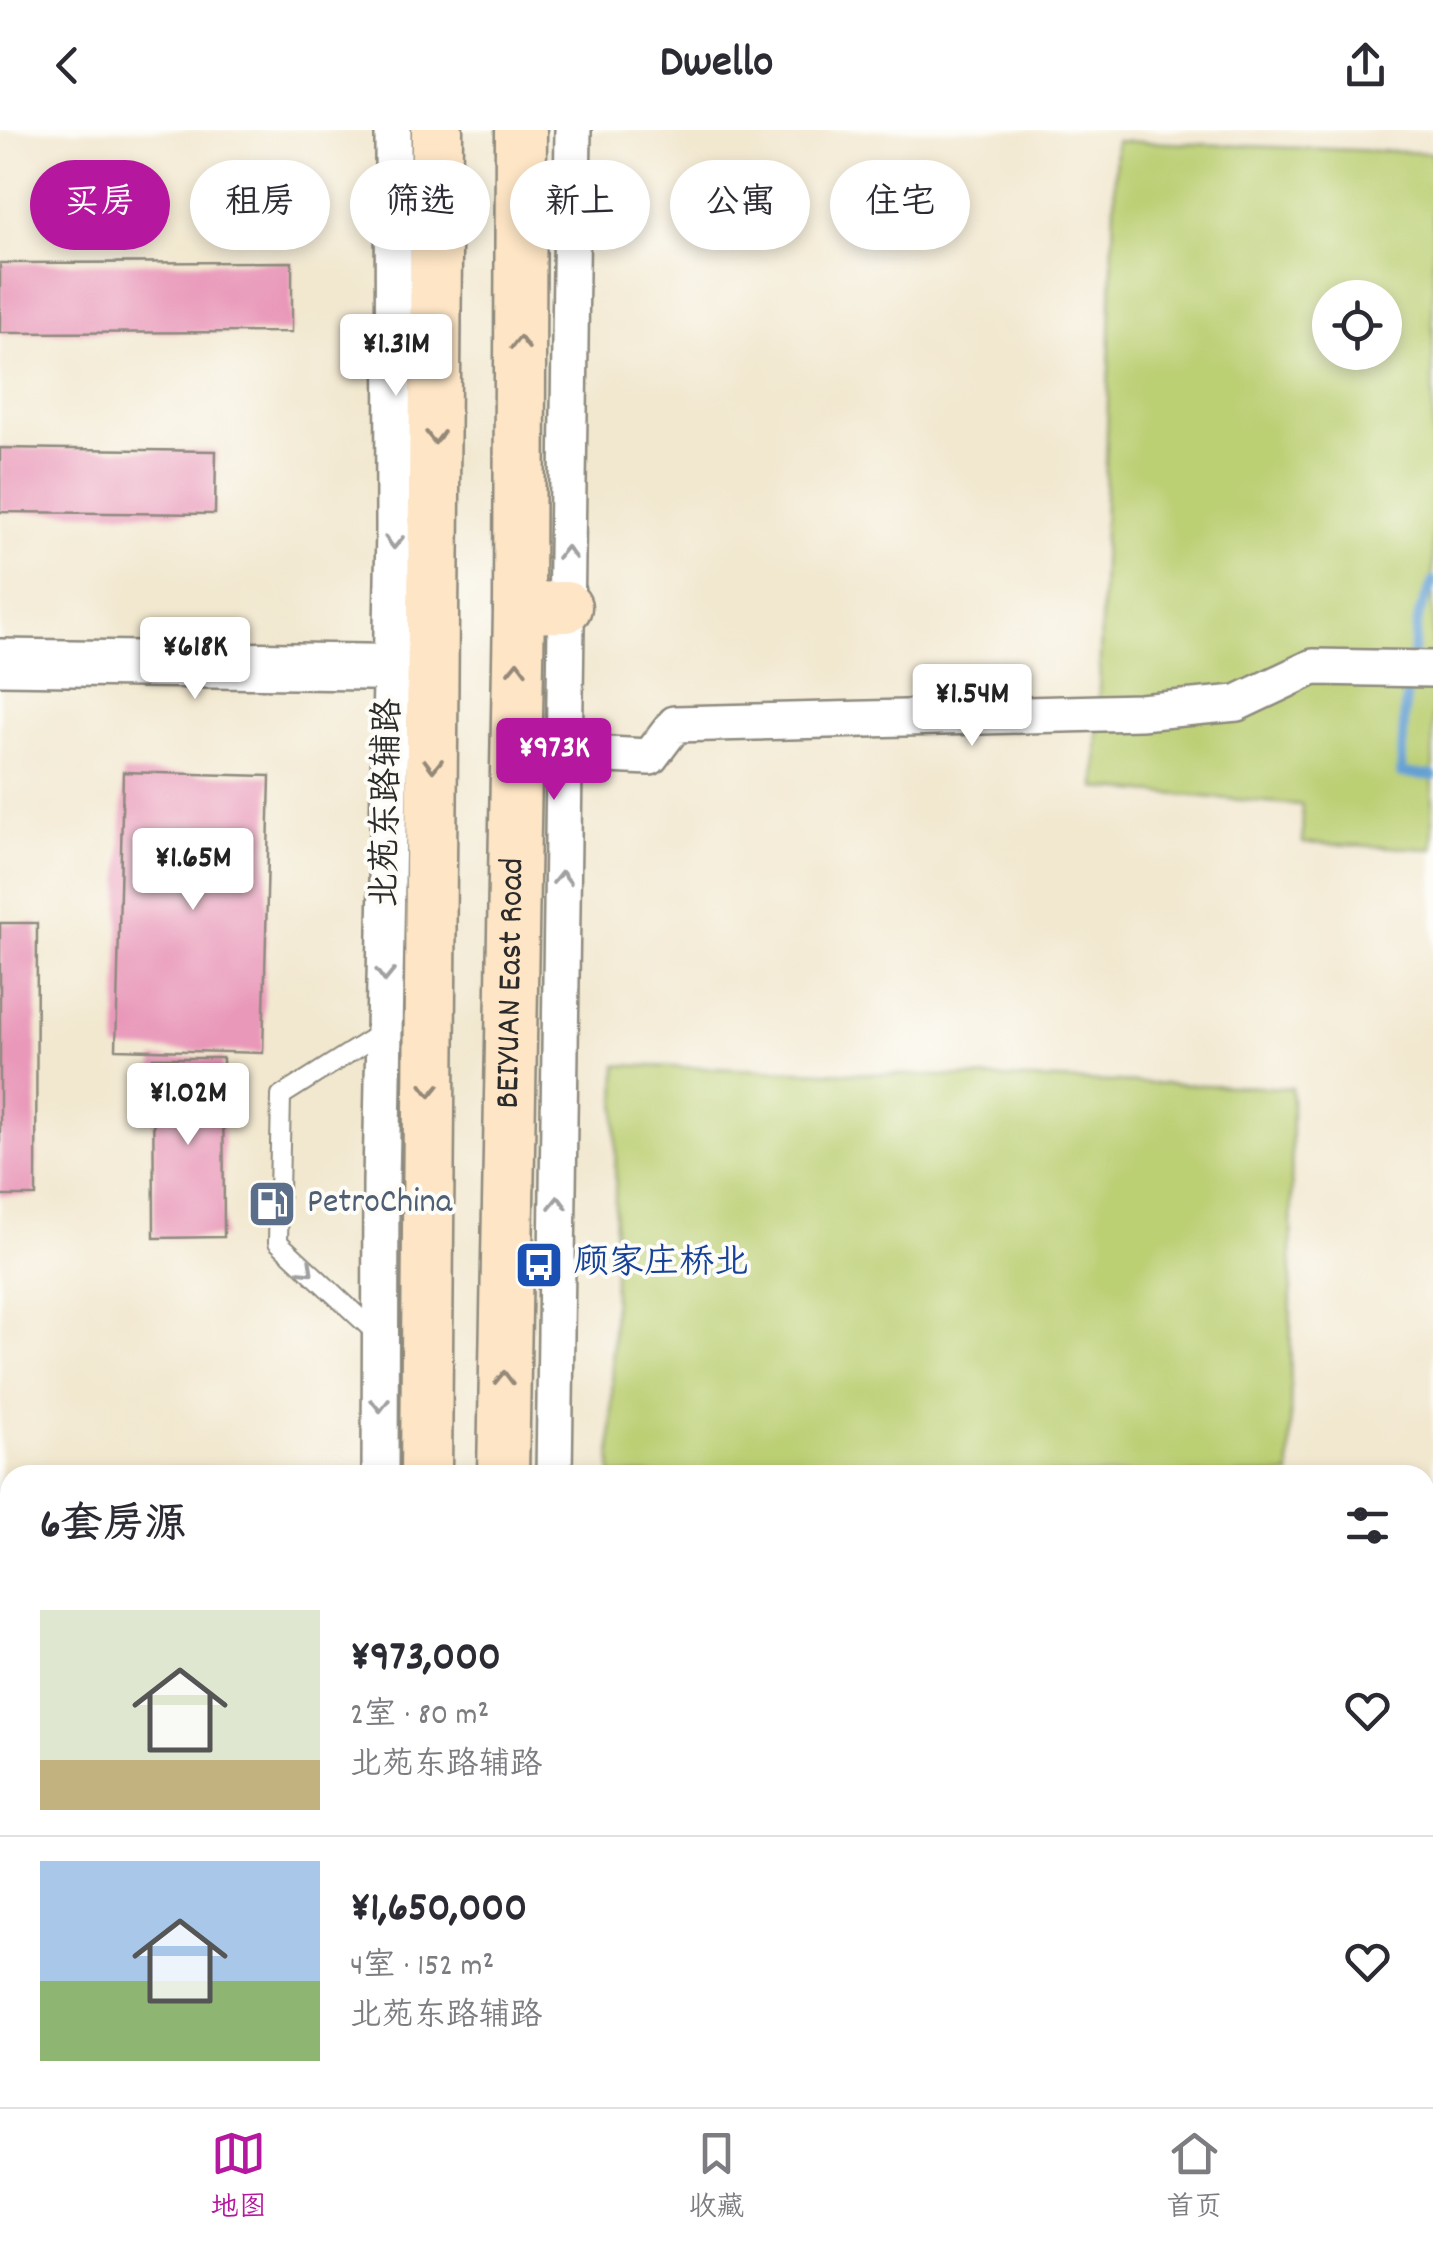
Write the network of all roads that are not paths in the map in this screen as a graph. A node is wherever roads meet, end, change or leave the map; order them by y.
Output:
1 (393, 130) edge
2 (438, 130) edge
3 (521, 130) edge
4 (573, 130) edge
5 (542, 608) junction
6 (0, 662) edge
7 (413, 667) junction
8 (1433, 669) edge
9 (564, 753) junction
10 (384, 1030) junction
11 (380, 1338) junction
12 (380, 1465) edge
13 (426, 1465) edge
14 (502, 1465) edge
15 (554, 1465) edge

1 -> 7 street, 北苑东路辅路
2 -> 7 main road
5 -> 3 main road, BEIYUAN East Road
5 -> 4 street
5 - 9 street
14 -> 5 main road, BEIYUAN East Road
6 - 7 street
7 -> 10 street, 北苑东路辅路
7 -> 13 main road
8 - 9 street
15 -> 9 street
10 - 11 street, 北苑东路辅路
10 -> 11 lane
11 -> 12 street, 北苑东路辅路

